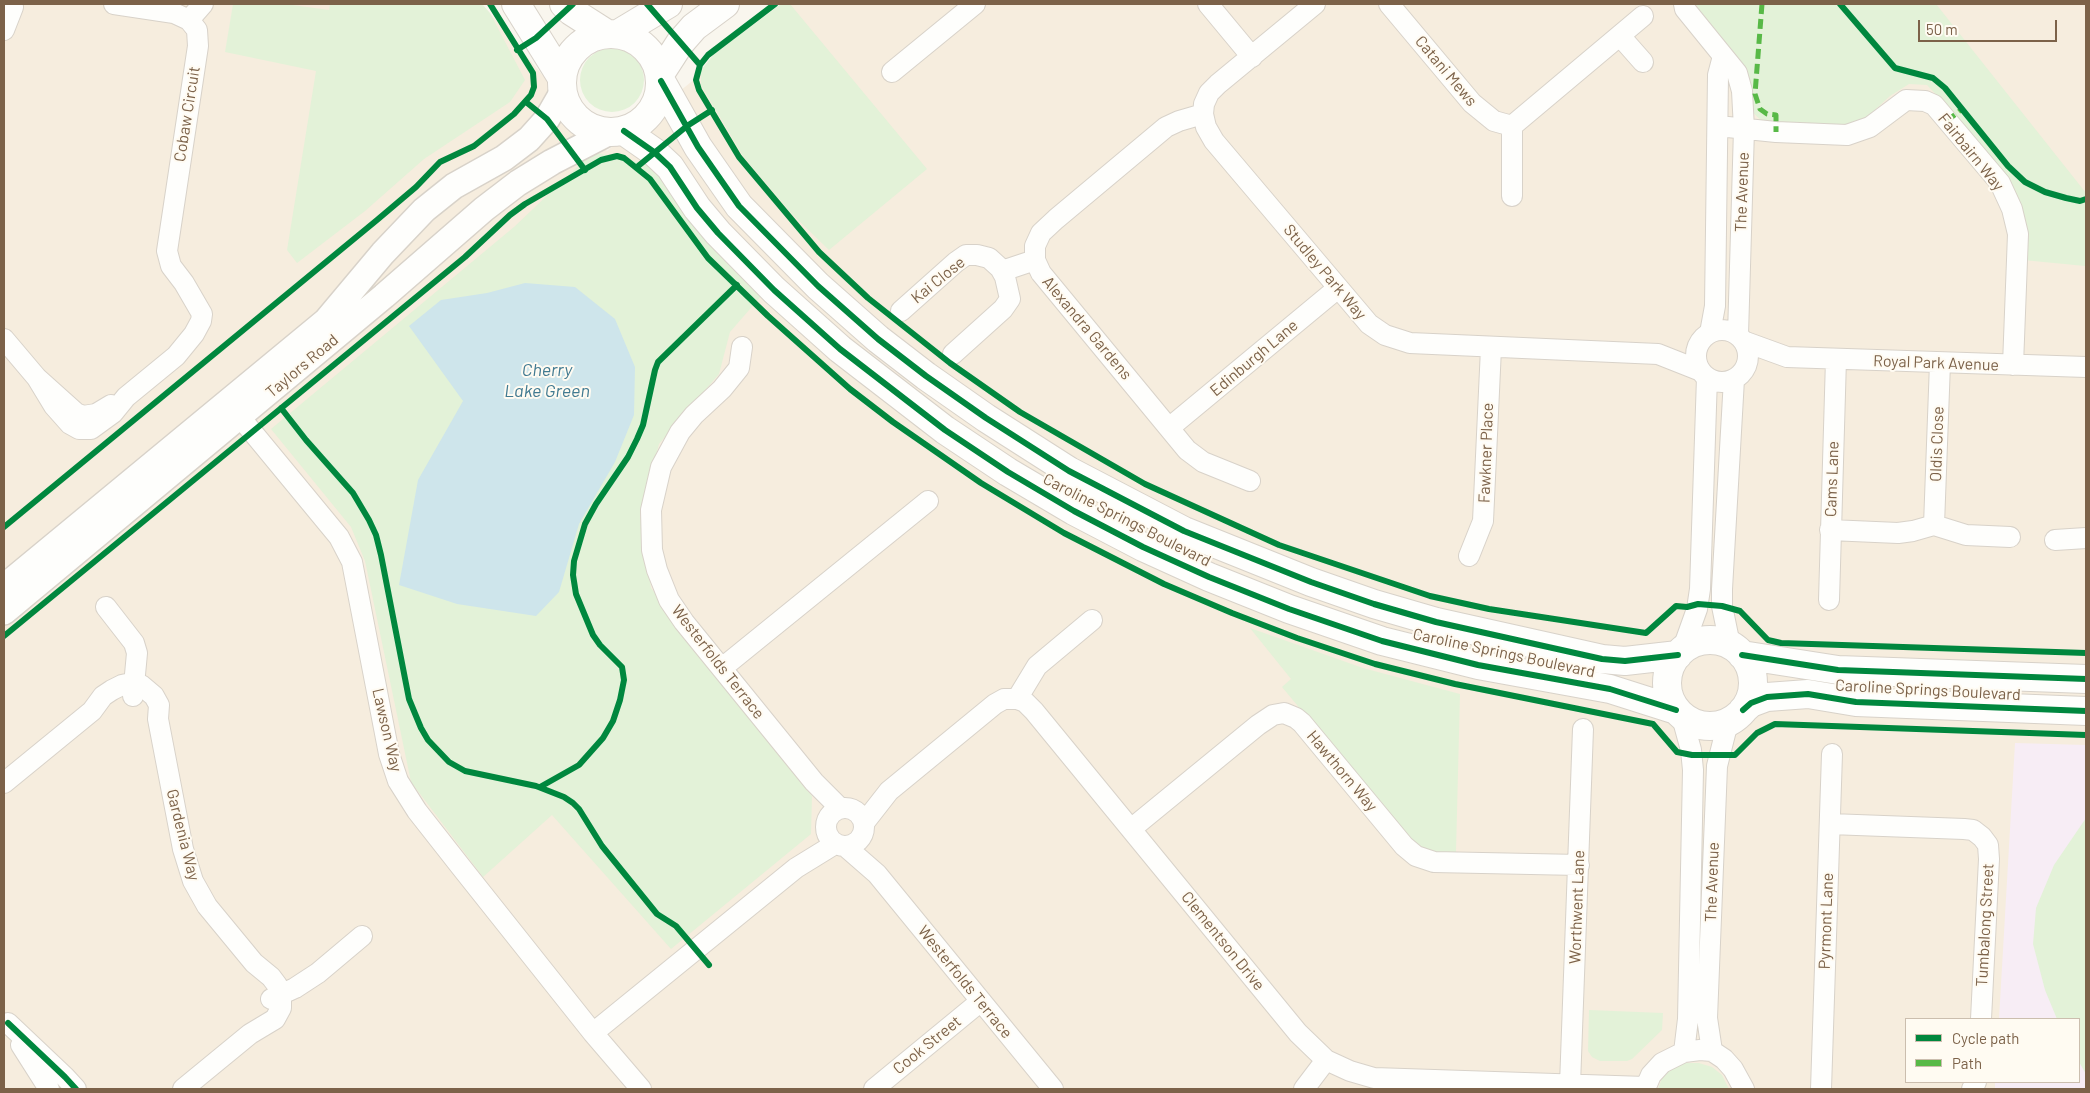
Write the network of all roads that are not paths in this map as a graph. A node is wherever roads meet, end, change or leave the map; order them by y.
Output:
1 (114, 4) edge
2 (203, 4) edge
3 (516, 4) edge
4 (564, 4) edge
5 (668, 4) edge
6 (725, 4) edge
7 (975, 4) edge
8 (1208, 4) edge
9 (1315, 4) edge
10 (1389, 4) edge
11 (1684, 4) edge
12 (12, 6) edge
13 (1644, 16) dead end
14 (189, 20) junction
15 (4, 30) edge
16 (612, 34) junction
17 (1620, 36) junction
18 (1722, 56) junction
19 (1252, 57) junction
20 (1643, 62) dead end
21 (892, 72) dead end
22 (660, 77) junction
23 (562, 85) junction
24 (1203, 114) junction
25 (1512, 126) junction
26 (1718, 126) junction
27 (1744, 129) junction
28 (616, 132) junction
29 (1512, 196) dead end
30 (1035, 260) junction
31 (1002, 271) junction
32 (1338, 288) junction
33 (901, 311) dead end
34 (1706, 336) junction
35 (1741, 338) junction
36 (4, 339) edge
37 (742, 347) dead end
38 (1491, 348) junction
39 (953, 354) dead end
40 (1658, 354) junction
41 (1787, 357) junction
42 (1836, 359) junction
43 (1940, 363) junction
44 (2013, 365) junction
45 (2086, 368) edge
46 (1704, 374) junction
47 (1739, 375) junction
48 (240, 417) junction
49 (1170, 428) junction
50 (1250, 481) dead end
51 (928, 501) dead end
52 (1934, 525) junction
53 (1830, 530) junction
54 (2010, 537) dead end
55 (2086, 538) edge
56 (2055, 540) dead end
57 (1469, 556) dead end
58 (4, 586) edge
59 (1829, 600) dead end
60 (106, 608) dead end
61 (4, 612) edge
62 (1092, 620) dead end
63 (1736, 650) junction
64 (1680, 653) junction
65 (722, 668) junction
66 (2086, 679) edge
67 (134, 690) junction
68 (1017, 699) junction
69 (2086, 711) edge
70 (1679, 713) junction
71 (1740, 713) junction
72 (1583, 729) dead end
73 (1832, 754) dead end
74 (4, 784) edge
75 (1830, 824) junction
76 (844, 827) junction
77 (1131, 829) junction
78 (1579, 865) junction
79 (362, 936) dead end
80 (276, 997) junction
81 (981, 1001) junction
82 (1981, 1018) edge
83 (6, 1021) edge
84 (593, 1033) junction
85 (1712, 1051) junction
86 (1684, 1052) junction
87 (1326, 1060) junction
88 (1427, 1084) edge
89 (1570, 1085) junction
90 (1645, 1088) edge
91 (49, 1089) edge
92 (76, 1089) edge
93 (183, 1089) edge
94 (641, 1089) edge
95 (874, 1089) edge
96 (1053, 1089) edge
97 (1304, 1089) edge
98 (1744, 1089) edge
99 (1821, 1089) edge

1 - 14 street
2 - 14 street
3 - 23 main road
4 - 16 main road
5 - 16 main road
6 - 22 main road
7 - 21 street
8 - 19 street
9 - 19 street
10 - 25 street, Catani Mews
11 - 18 street, The Avenue
12 - 15 street
13 - 17 street
14 - 36 street, Cobaw Circuit
16 - 22 main road
16 - 23 main road
17 - 20 street
17 - 25 street
18 - 26 street, The Avenue
18 - 27 street, The Avenue
19 - 24 street
22 - 28 main road
22 - 64 main road, Caroline Springs Boulevard
23 - 28 main road
23 - 58 street, Taylors Road
24 - 30 street, Alexandra Gardens
24 - 32 street, Studley Park Way
25 - 29 street
26 - 27 street, Fairbairn Way
26 - 34 street, The Avenue
27 - 35 street, The Avenue
27 - 44 street, Fairbairn Way
28 - 48 street, Taylors Road
28 - 70 main road, Caroline Springs Boulevard
30 - 31 street
30 - 49 street, Alexandra Gardens
31 - 33 street, Kai Close
31 - 39 street
32 - 38 street, Studley Park Way
32 - 49 street, Edinburgh Lane
34 - 35 street
34 - 40 street, Studley Park Way
34 - 46 street
35 - 41 street, Royal Park Avenue
35 - 47 street
37 - 65 street, Westerfolds Terrace
38 - 40 street, Studley Park Way
38 - 57 street, Fawkner Place
40 - 46 street, Studley Park Way
41 - 42 street, Royal Park Avenue
41 - 47 street, Royal Park Avenue
42 - 43 street, Royal Park Avenue
42 - 53 street, Cams Lane
43 - 44 street, Royal Park Avenue
43 - 52 street, Oldis Close
44 - 45 street, Royal Park Avenue
46 - 47 street
46 - 64 street
47 - 63 street
48 - 61 street, Taylors Road
48 - 84 street, Lawson Way
49 - 50 street, Alexandra Gardens
51 - 65 street
52 - 53 street
52 - 54 street
53 - 59 street, Cams Lane
55 - 56 street
60 - 67 street
62 - 68 street
63 - 64 main road
63 - 66 main road, Caroline Springs Boulevard
63 - 71 main road
64 - 70 main road
65 - 76 street, Westerfolds Terrace
67 - 74 street
67 - 80 street, Gardenia Way
68 - 76 street
68 - 77 street, Clementson Drive
69 - 71 main road, Caroline Springs Boulevard
70 - 71 main road
70 - 86 street, The Avenue
71 - 85 street, The Avenue
72 - 78 street, Worthwent Lane
73 - 75 street, Pyrmont Lane
75 - 82 street, Tumbalong Street
75 - 99 street, Pyrmont Lane
76 - 81 street, Westerfolds Terrace
76 - 84 street
77 - 78 street, Hawthorn Way
77 - 87 street, Clementson Drive
78 - 89 street, Worthwent Lane
79 - 80 street
80 - 93 street
81 - 95 street, Cook Street
81 - 96 street, Westerfolds Terrace
83 - 91 street
83 - 92 street
84 - 94 street, Lawson Way
85 - 86 street
85 - 98 street
86 - 90 street
87 - 88 street, Clementson Drive
87 - 97 street
88 - 89 street, Clementson Drive
89 - 90 street, Clementson Drive

